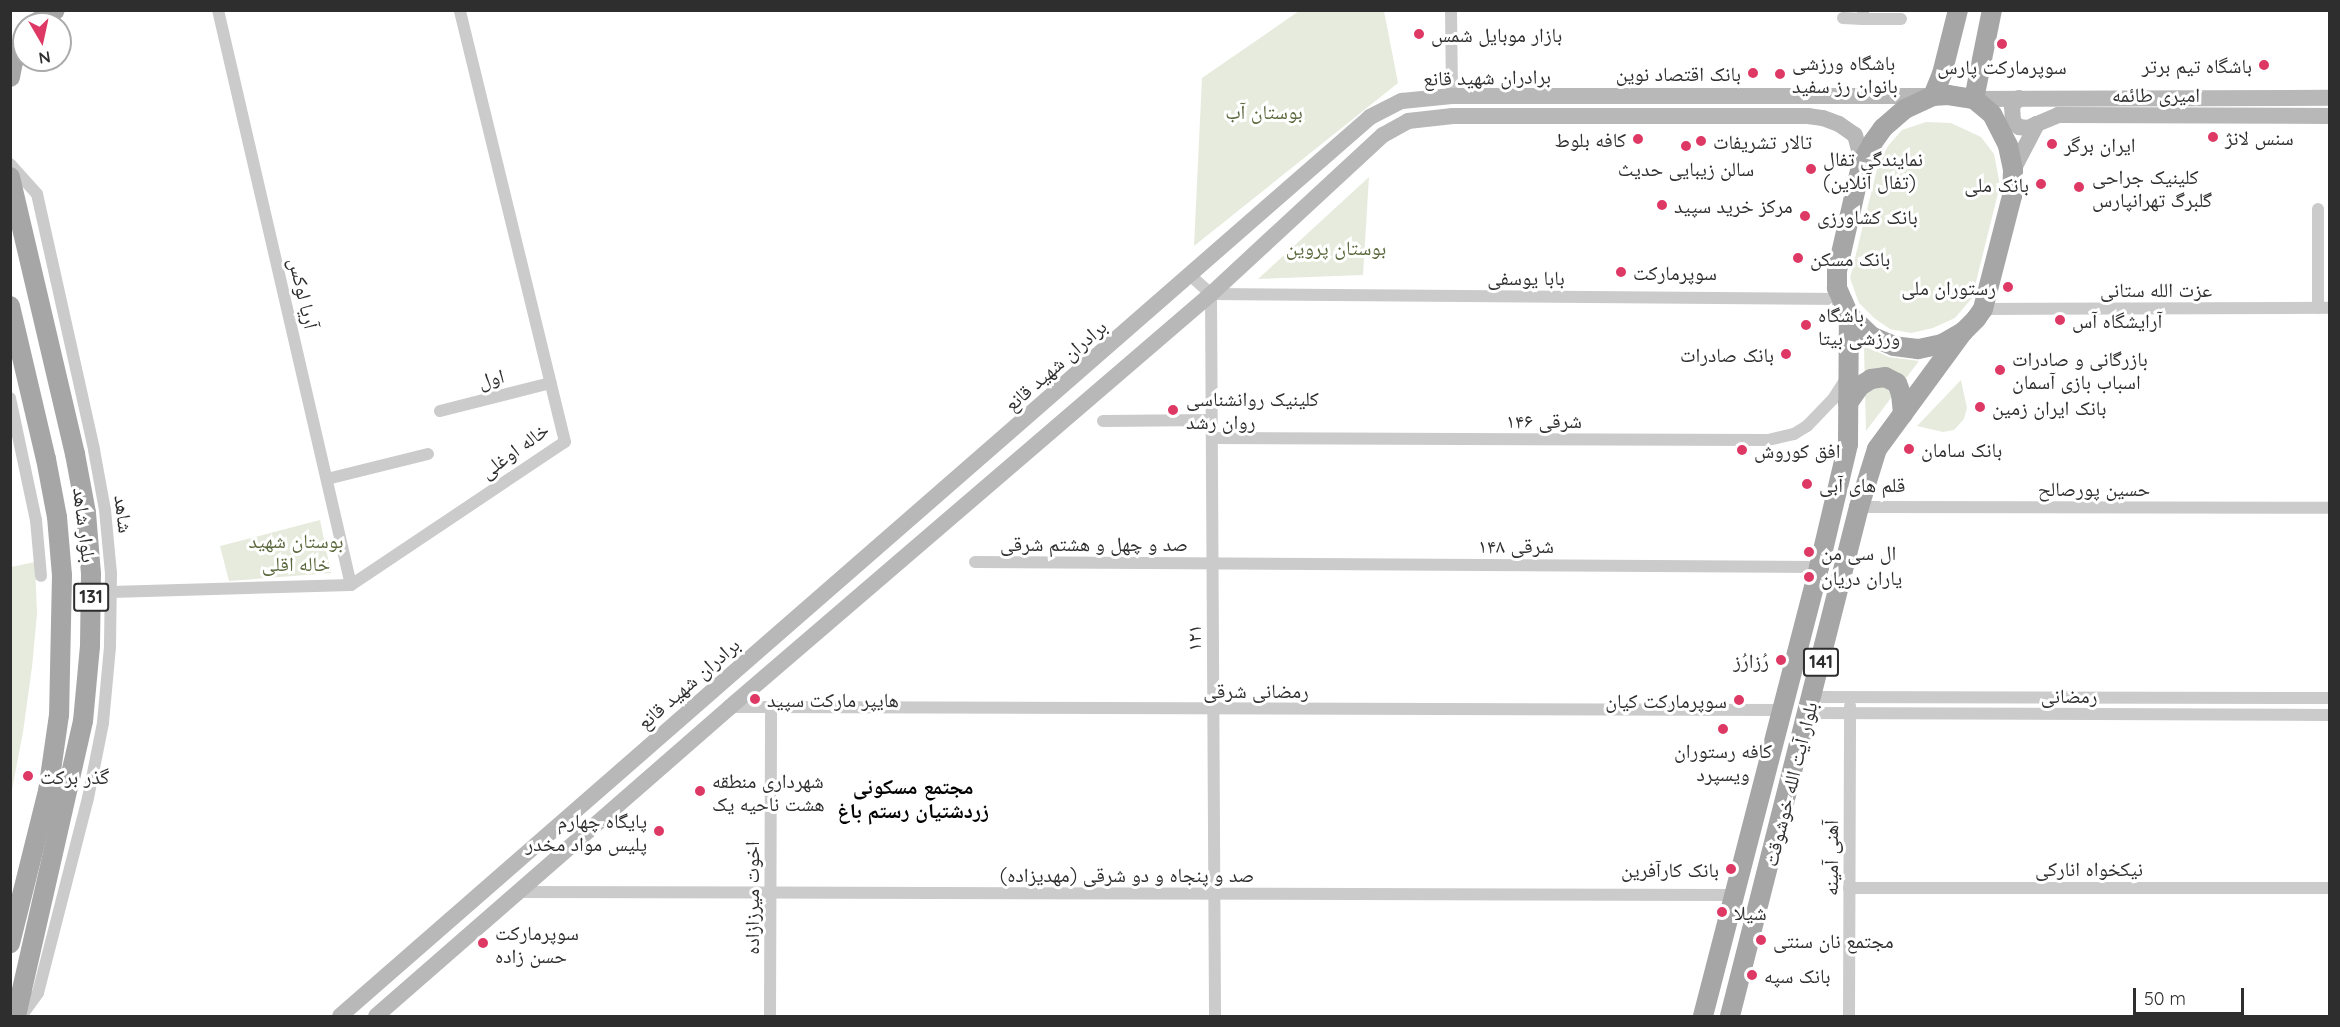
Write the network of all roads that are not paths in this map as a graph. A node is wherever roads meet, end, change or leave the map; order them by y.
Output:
1 (218, 10) edge
2 (460, 10) edge
3 (1451, 10) edge
4 (1958, 10) edge
5 (1992, 10) edge
6 (1863, 15) edge
7 (1843, 18) dead end
8 (1901, 19) dead end
9 (1452, 96) junction
10 (1933, 96) junction
11 (2019, 98) junction
12 (2330, 98) edge
13 (1974, 99) junction
14 (2330, 116) edge
15 (2037, 124) junction
16 (1862, 162) junction
17 (10, 164) edge
18 (2013, 170) junction
19 (10, 177) edge
20 (2318, 209) dead end
21 (1191, 276) junction
22 (1211, 294) junction
23 (10, 306) edge
24 (1845, 307) junction
25 (2324, 308) edge
26 (1983, 309) junction
27 (1963, 332) junction
28 (1849, 375) junction
29 (551, 383) junction
30 (10, 398) edge
31 (1848, 403) junction
32 (440, 411) dead end
33 (1903, 414) junction
34 (1211, 420) junction
35 (1103, 421) dead end
36 (1212, 438) junction
37 (428, 454) dead end
38 (327, 479) junction
39 (1859, 507) junction
40 (2330, 508) edge
41 (975, 562) dead end
42 (1212, 562) junction
43 (1820, 567) junction
44 (41, 576) dead end
45 (351, 585) junction
46 (111, 592) junction
47 (713, 689) junction
48 (2255, 698) junction
49 (2330, 698) edge
50 (1850, 699) junction
51 (1811, 705) junction
52 (730, 707) junction
53 (771, 707) junction
54 (1213, 709) junction
55 (1782, 710) junction
56 (1850, 714) junction
57 (2254, 715) junction
58 (2330, 715) edge
59 (1850, 888) junction
60 (2330, 888) edge
61 (519, 892) junction
62 (770, 892) junction
63 (1214, 893) junction
64 (1734, 895) junction
65 (10, 943) edge
66 (19, 1017) edge
67 (340, 1017) edge
68 (376, 1017) edge
69 (770, 1017) edge
70 (1215, 1017) edge
71 (1703, 1017) edge
72 (1730, 1017) edge
73 (1849, 1017) edge

1 - 38 street, آریا لوکس
2 - 29 street, خاله اوغلی
3 - 9 street
4 - 10 main road
5 - 13 main road
6 - 7 street
6 - 8 street
9 - 10 main road, برادران شهید قانع
9 - 21 main road, برادران شهید قانع
10 - 13 main road
10 - 16 main road, بلوار آیت الله خوشوقت
11 - 12 main road, امیری طائمه
11 - 13 main road, امیری طائمه
11 - 15 main road
13 - 18 main road
14 - 15 main road, امیری طائمه
15 - 18 main road
16 - 22 main road, برادران شهید قانع
16 - 24 main road, بلوار آیت الله خوشوقت
17 - 46 street, شاهد
18 - 26 main road
19 - 66 main road, بلوار شاهد / 131
20 - 25 street
21 - 22 street
21 - 47 main road, برادران شهید قانع
22 - 24 street, بابا یوسفی
22 - 34 street, ۱۲۱
22 - 52 main road, برادران شهید قانع
23 - 65 main road, بلوار شاهد / 131
24 - 27 main road
24 - 28 main road, بلوار آیت الله خوشوقت / 141
25 - 26 street, عزت الله ستانی
26 - 27 main road, بلوار آیت الله خوشوقت
27 - 33 main road, بلوار آیت الله خوشوقت / 141
28 - 31 main road, بلوار آیت الله خوشوقت / 141
28 - 36 street, ۱۴۶ شرقی
29 - 32 street, اول
29 - 45 street, خاله اوغلی
30 - 44 street
31 - 33 main road
31 - 43 main road, بلوار آیت الله خوشوقت / 141
33 - 39 main road, بلوار آیت الله خوشوقت / 141
34 - 35 street
34 - 36 street, ۱۲۱
36 - 42 street, ۱۲۱
37 - 38 street
38 - 45 street, آریا لوکس
39 - 40 street, حسین پورصالح
39 - 51 main road, بلوار آیت الله خوشوقت / 141
41 - 42 street, صد و چهل و هشتم شرقی
42 - 43 street, ۱۴۸ شرقی
42 - 54 street, ۱۲۱
43 - 55 main road, بلوار آیت الله خوشوقت / 141
45 - 46 street
46 - 66 street, شاهد
47 - 52 main road
47 - 67 main road, برادران شهید قانع
48 - 49 street, رمضانی
48 - 50 street, رمضانی
48 - 57 street
50 - 51 street, رمضانی
50 - 56 street, آهنی آمینه
51 - 56 street, رمضانی
51 - 72 main road, بلوار آیت الله خوشوقت / 141
52 - 53 street, رمضانی شرقی
52 - 61 main road, برادران شهید قانع
53 - 54 street, رمضانی شرقی
53 - 62 street, اخوت میرزازاده
54 - 55 street, رمضانی شرقی
54 - 63 street, ۱۲۱
55 - 64 main road, بلوار آیت الله خوشوقت / 141
56 - 57 street, رمضانی
56 - 59 street, آهنی آمینه
57 - 58 street, رمضانی
59 - 60 street, نیکخواه انارکی
59 - 73 street, آهنی آمینه
61 - 62 street, صد و پنجاه و دو شرقی (مهدیزاده)
61 - 68 main road, برادران شهید قانع
62 - 63 street, صد و پنجاه و دو شرقی (مهدیزاده)
62 - 69 street, اخوت میرزازاده
63 - 64 street, صد و پنجاه و دو شرقی (مهدیزاده)
63 - 70 street, ۱۲۱
64 - 71 main road, بلوار آیت الله خوشوقت / 141

